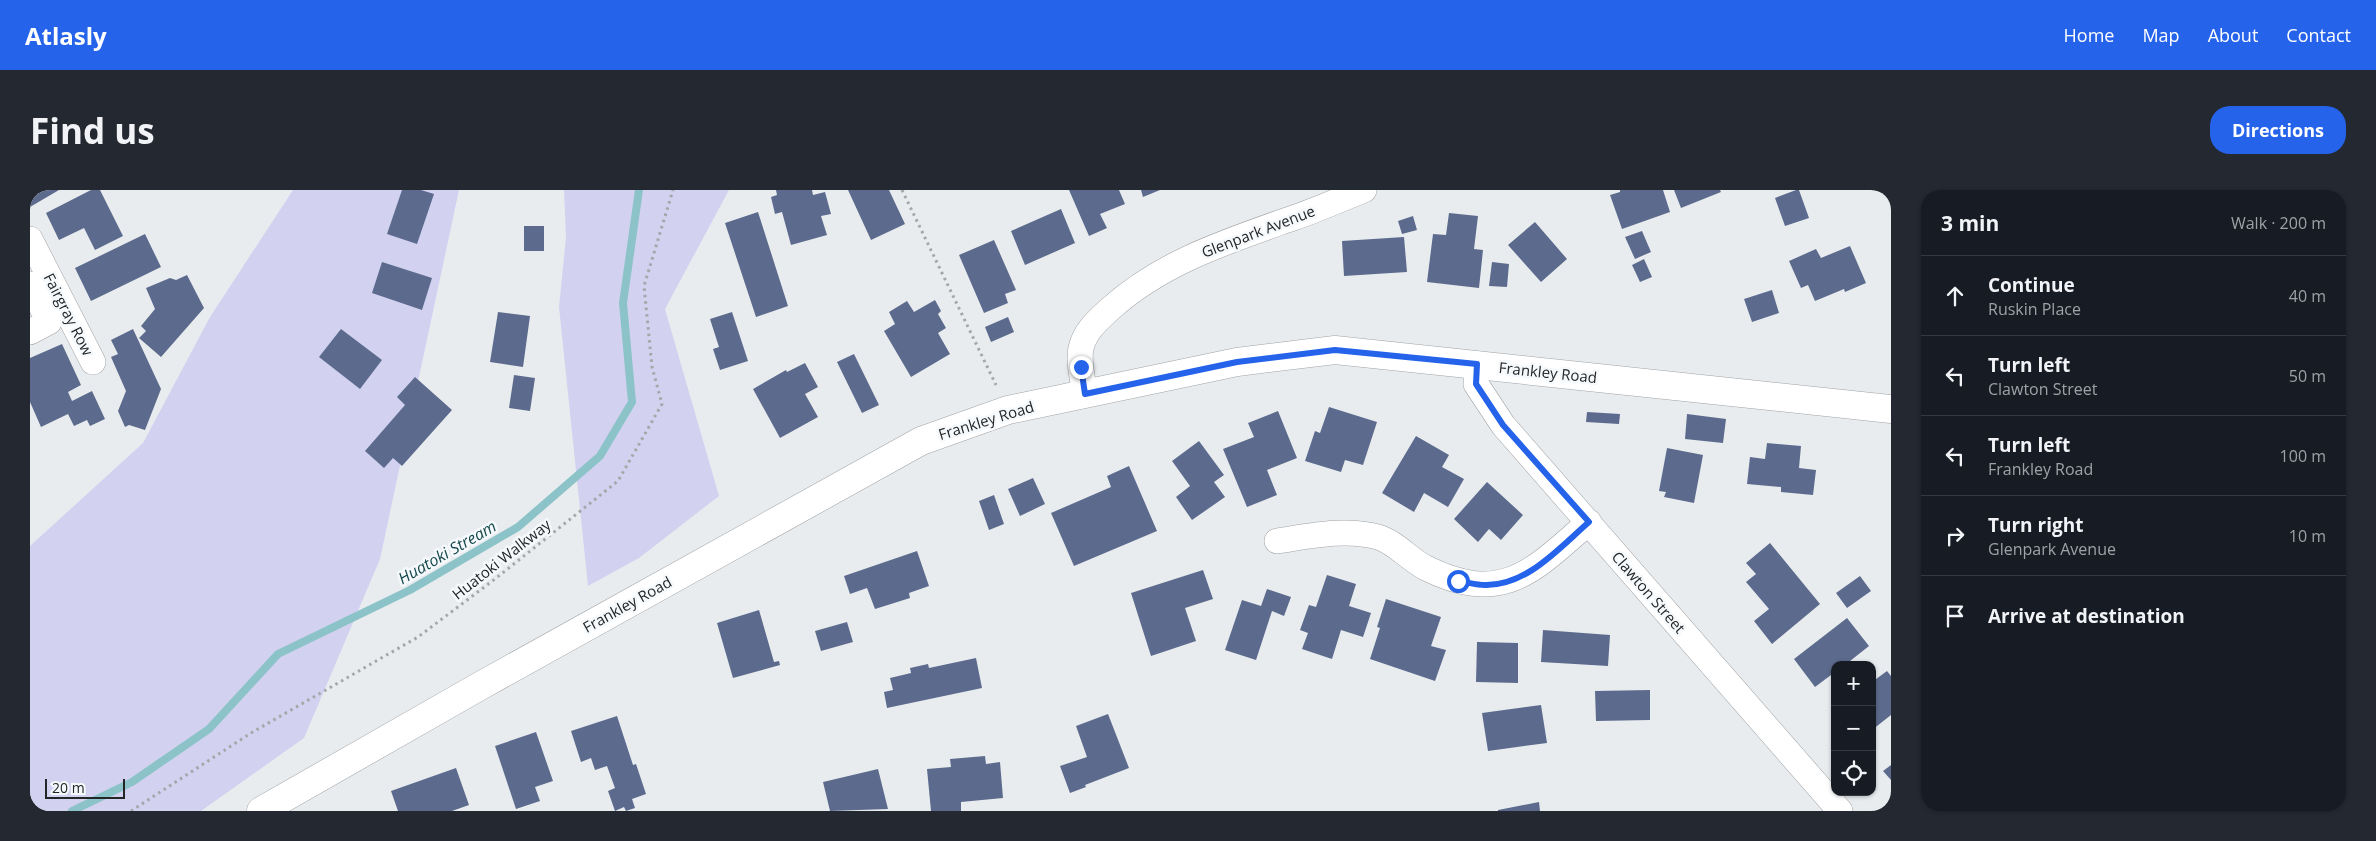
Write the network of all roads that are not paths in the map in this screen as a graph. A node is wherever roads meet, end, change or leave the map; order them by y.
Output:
1 (1364, 190) edge
2 (30, 239) edge
3 (30, 284) edge
4 (30, 332) edge
5 (93, 362) dead end
6 (1477, 364) junction
7 (1085, 394) junction
8 (1891, 410) edge
9 (1589, 522) junction
10 (1277, 541) dead end
11 (261, 811) edge
12 (1840, 811) edge

1 - 7 street, Glenpark Avenue
2 - 5 street, Fairgray Row
3 - 4 street
6 - 7 street, Frankley Road
6 - 8 street, Frankley Road
6 - 9 street, Clawton Street
7 - 11 street, Frankley Road
9 - 10 street
9 - 12 street, Clawton Street

